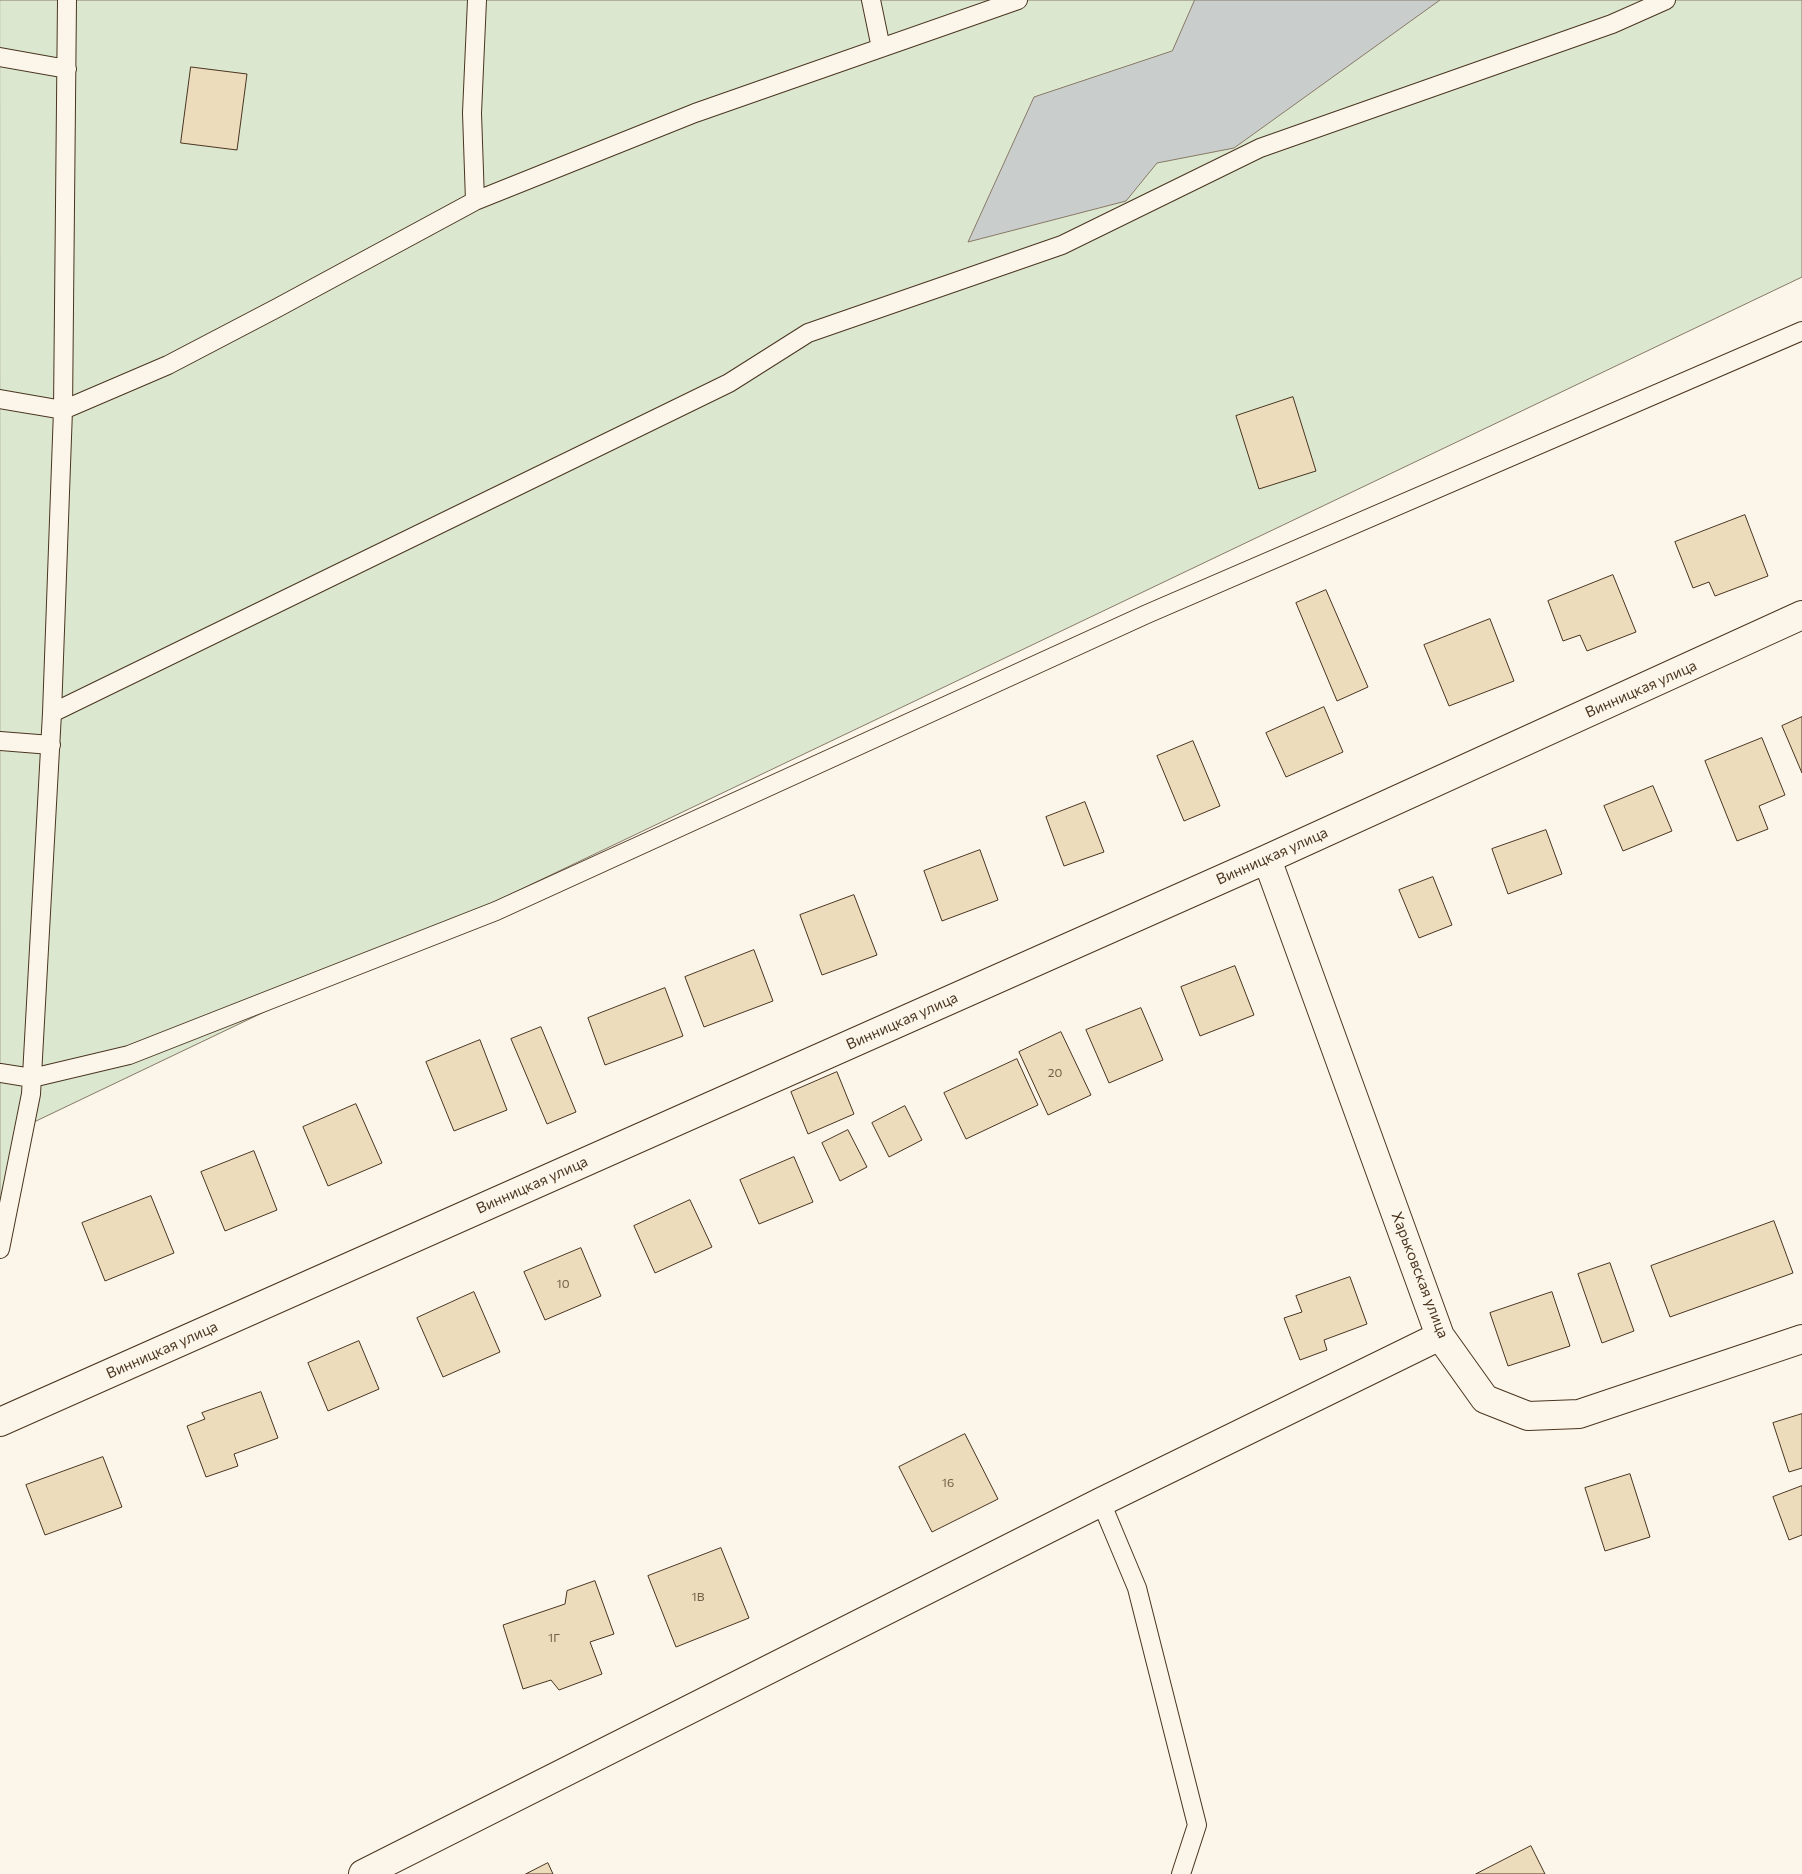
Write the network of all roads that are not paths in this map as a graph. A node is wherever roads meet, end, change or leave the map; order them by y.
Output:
1 (68, 0) edge
2 (477, 0) edge
3 (871, 0) edge
4 (1018, 0) edge
5 (1666, 0) edge
6 (881, 48) junction
7 (0, 57) edge
8 (67, 69) junction
9 (475, 201) junction
10 (1802, 331) edge
11 (0, 399) edge
12 (63, 410) junction
13 (1802, 615) edge
14 (52, 713) junction
15 (0, 741) edge
16 (50, 745) junction
17 (1267, 859) junction
18 (0, 1073) edge
19 (32, 1078) junction
20 (0, 1250) edge
21 (1440, 1336) junction
22 (1802, 1339) edge
23 (0, 1422) edge
24 (1101, 1502) junction
25 (363, 1874) edge
26 (1181, 1874) edge

1 - 8 lane
2 - 9 lane
3 - 6 lane
4 - 6 lane
5 - 14 lane
6 - 9 lane
7 - 8 lane
8 - 12 lane
9 - 12 lane
10 - 19 lane
11 - 12 lane
12 - 14 lane
13 - 17 street, Винницкая улица
14 - 16 lane
15 - 16 lane
16 - 19 lane
17 - 21 street, Харьковская улица
17 - 23 street, Винницкая улица
18 - 19 lane
19 - 20 lane
21 - 22 street, Харьковская улица
21 - 24 street
24 - 25 street
24 - 26 lane

